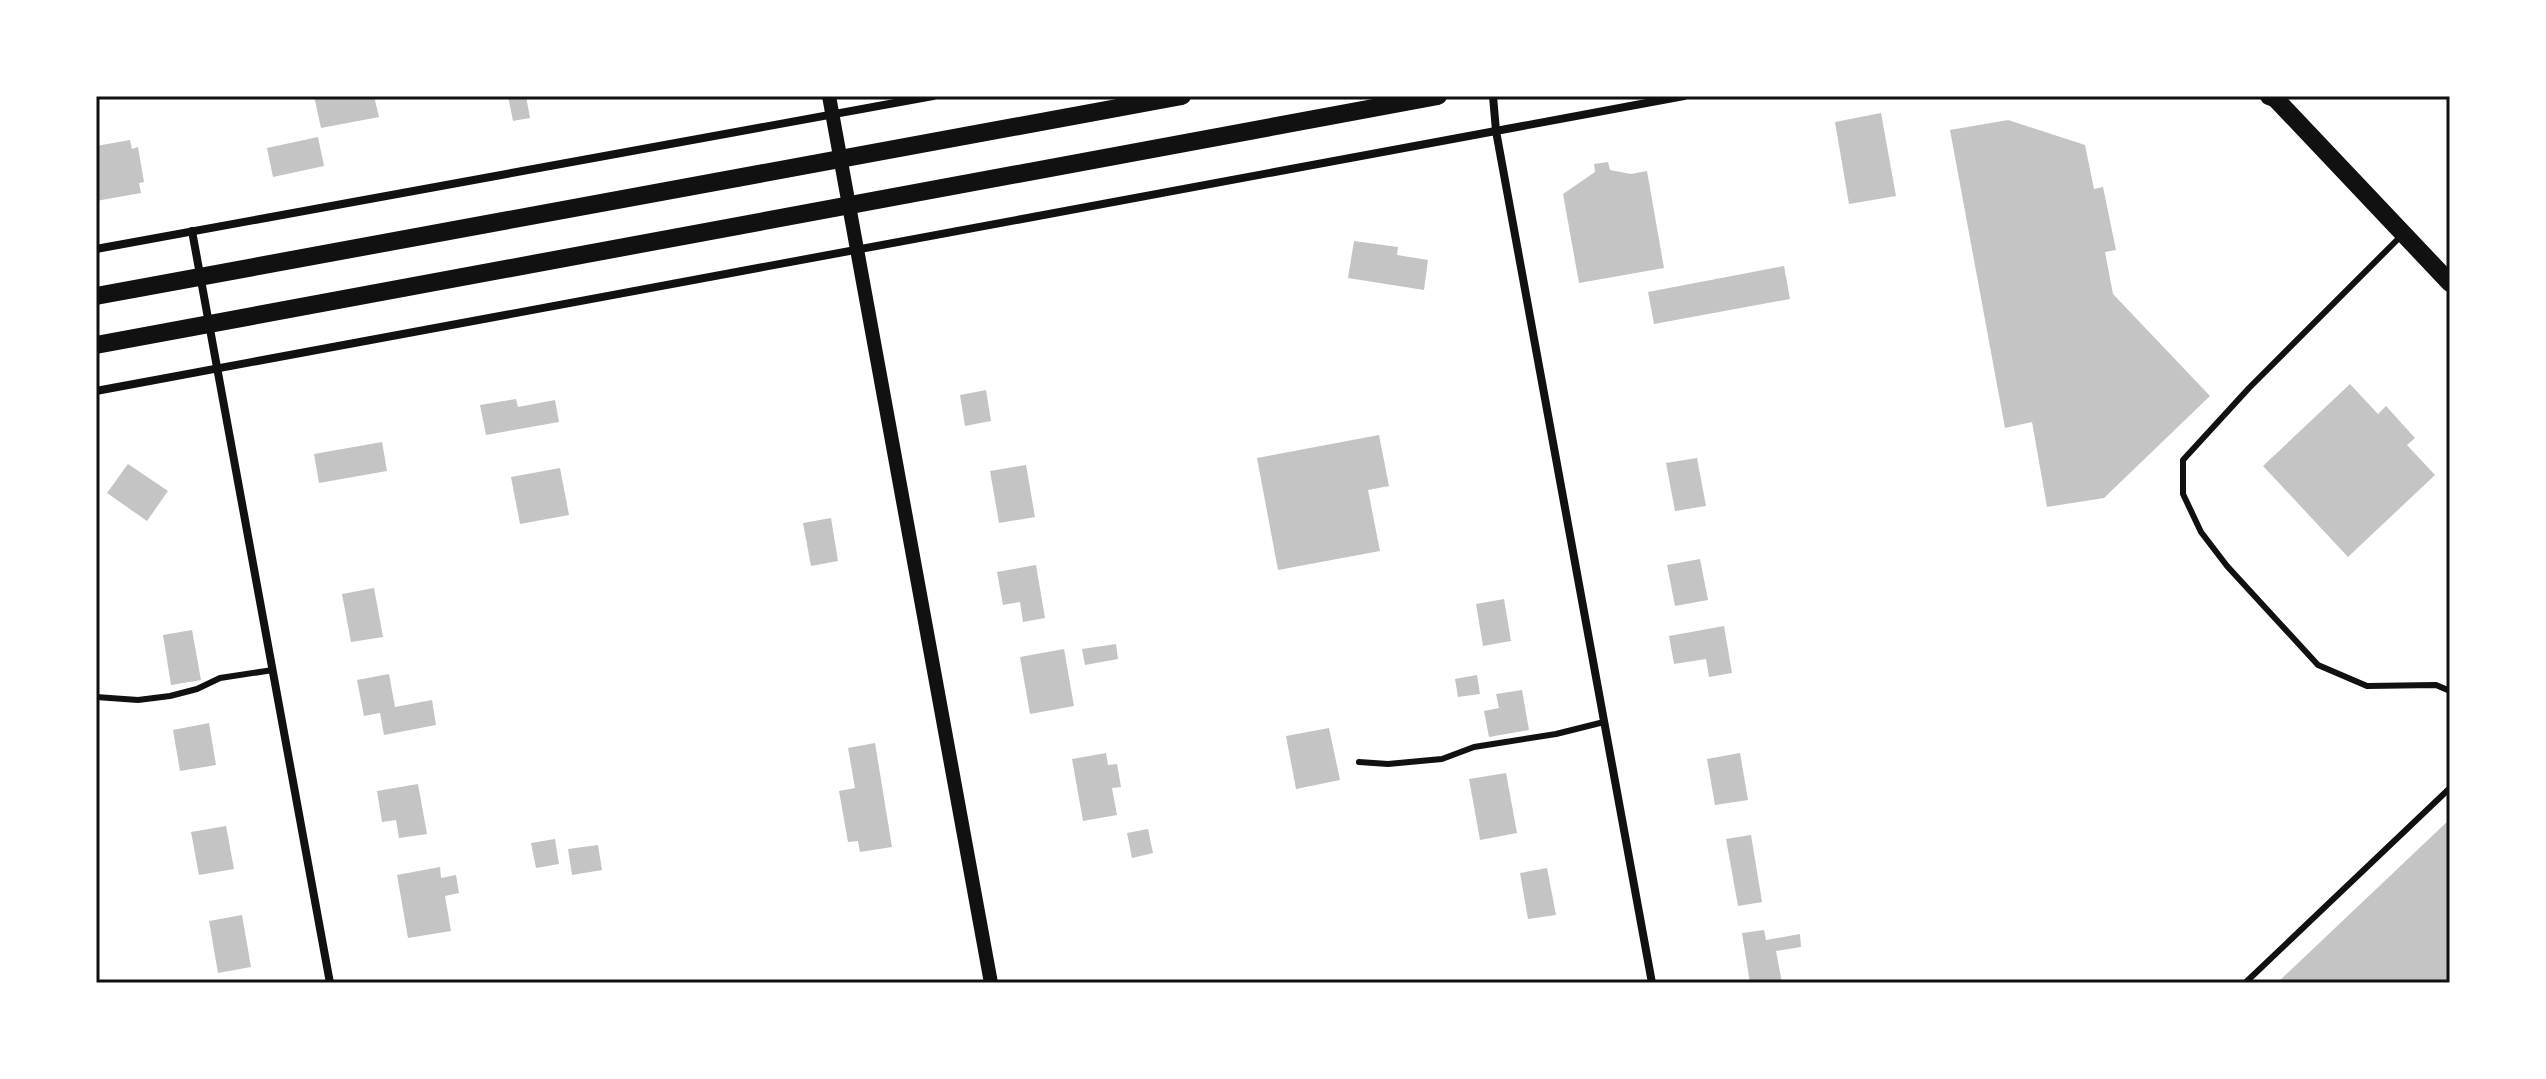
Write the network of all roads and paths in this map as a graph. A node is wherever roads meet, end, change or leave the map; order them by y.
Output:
1 (829, 96) edge
2 (933, 96) edge
3 (1182, 96) edge
4 (1438, 96) edge
5 (1493, 96) edge
6 (1684, 96) edge
7 (2274, 97) edge
8 (832, 115) junction
9 (1496, 131) junction
10 (840, 159) junction
11 (848, 204) junction
12 (192, 231) junction
13 (2404, 234) junction
14 (857, 248) junction
15 (96, 249) edge
16 (201, 276) junction
17 (2450, 283) edge
18 (96, 296) edge
19 (210, 324) junction
20 (96, 345) edge
21 (218, 368) junction
22 (96, 391) edge
23 (273, 670) junction
24 (2450, 691) edge
25 (96, 697) edge
26 (1604, 722) junction
27 (1359, 762) dead end
28 (2450, 788) edge
29 (330, 983) edge
30 (991, 983) edge
31 (1652, 983) edge
32 (2245, 983) edge

1 - 8 street
2 - 8 street
3 - 10 main road
4 - 11 main road
5 - 9 street
6 - 9 street
7 - 13 main road
8 - 10 street
8 - 12 street
9 - 14 street
9 - 26 street
10 - 11 street
10 - 16 main road
11 - 14 street
11 - 19 main road
12 - 15 street
12 - 16 street
13 - 17 main road
13 - 24 lane
14 - 21 street
14 - 30 street
16 - 18 main road
16 - 19 street
19 - 20 main road
19 - 21 street
21 - 22 street
21 - 23 street
23 - 25 lane
23 - 29 street
26 - 27 lane
26 - 31 street
28 - 32 lane

